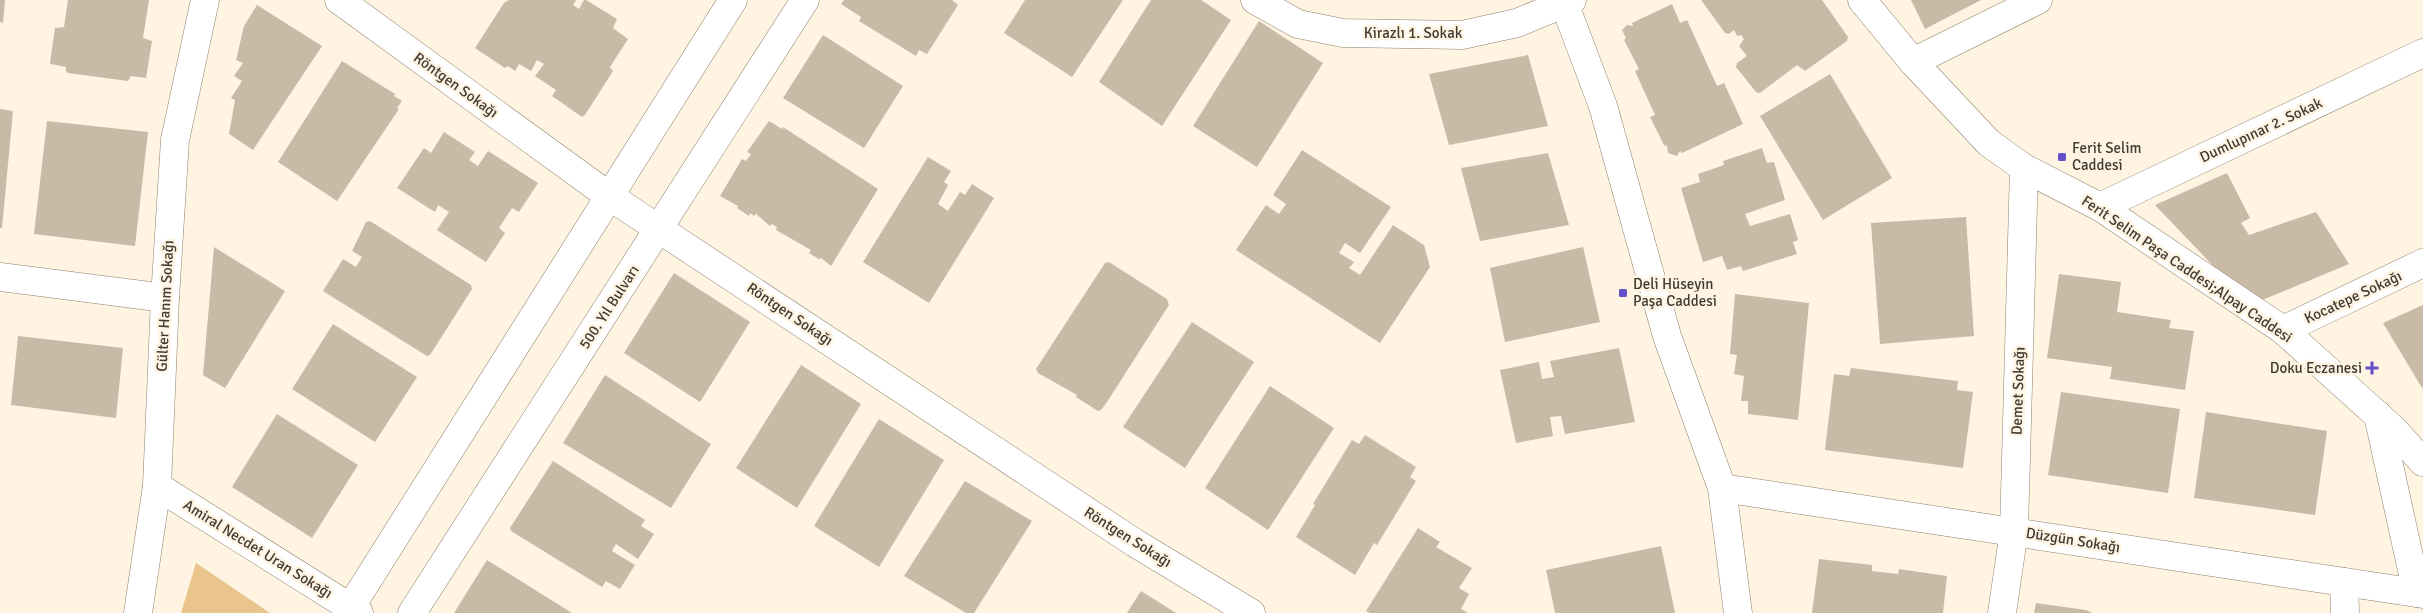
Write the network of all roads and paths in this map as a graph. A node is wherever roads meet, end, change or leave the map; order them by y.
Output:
1 (205, 0) edge
2 (339, 0) edge
3 (733, 0) edge
4 (805, 0) edge
5 (1255, 0) edge
6 (1862, 0) edge
7 (2038, 0) edge
8 (1566, 1) edge
9 (2423, 53) edge
10 (1913, 62) junction
11 (2024, 168) junction
12 (610, 196) junction
13 (2100, 207) junction
14 (659, 228) junction
15 (2423, 263) edge
16 (0, 277) edge
17 (165, 298) junction
18 (2282, 330) junction
19 (2378, 415) junction
20 (2423, 462) edge
21 (157, 486) junction
22 (1722, 488) junction
23 (2014, 531) junction
24 (2344, 582) junction
25 (2420, 594) edge
26 (354, 610) edge
27 (138, 613) edge
28 (412, 613) edge
29 (1251, 613) edge
30 (1738, 613) edge
31 (2002, 613) edge
32 (2345, 613) edge

1 - 17 street, Gülter Hanım Sokağı
2 - 12 street, Röntgen Sokağı
3 - 12 street
4 - 14 street, 500. Yıl Bulvarı
5 - 8 street, Kirazlı 1. Sokak
6 - 10 street, Ferit Selim Paşa Caddesi;Alpay Caddesi
7 - 10 street
8 - 22 street
9 - 13 street, Dumlupınar 2. Sokak
10 - 11 street, Ferit Selim Paşa Caddesi;Alpay Caddesi
11 - 13 street, Ferit Selim Paşa Caddesi;Alpay Caddesi
11 - 23 street, Demet Sokağı
12 - 14 street, Röntgen Sokağı
12 - 26 street
13 - 18 street, Ferit Selim Paşa Caddesi;Alpay Caddesi
14 - 28 street, 500. Yıl Bulvarı
14 - 29 street, Röntgen Sokağı
15 - 18 street, Kocatepe Sokağı
16 - 17 street
17 - 21 street, Gülter Hanım Sokağı
18 - 19 street, Ferit Selim Paşa Caddesi;Alpay Caddesi
19 - 20 street, Ferit Selim Paşa Caddesi;Alpay Caddesi
19 - 25 street
21 - 26 street, Amiral Necdet Uran Sokağı
21 - 27 street, Gülter Hanım Sokağı
22 - 23 street, Düzgün Sokağı
22 - 30 street
23 - 24 street, Düzgün Sokağı
23 - 31 street, Demet Sokağı
24 - 25 street, Düzgün Sokağı
24 - 32 street

